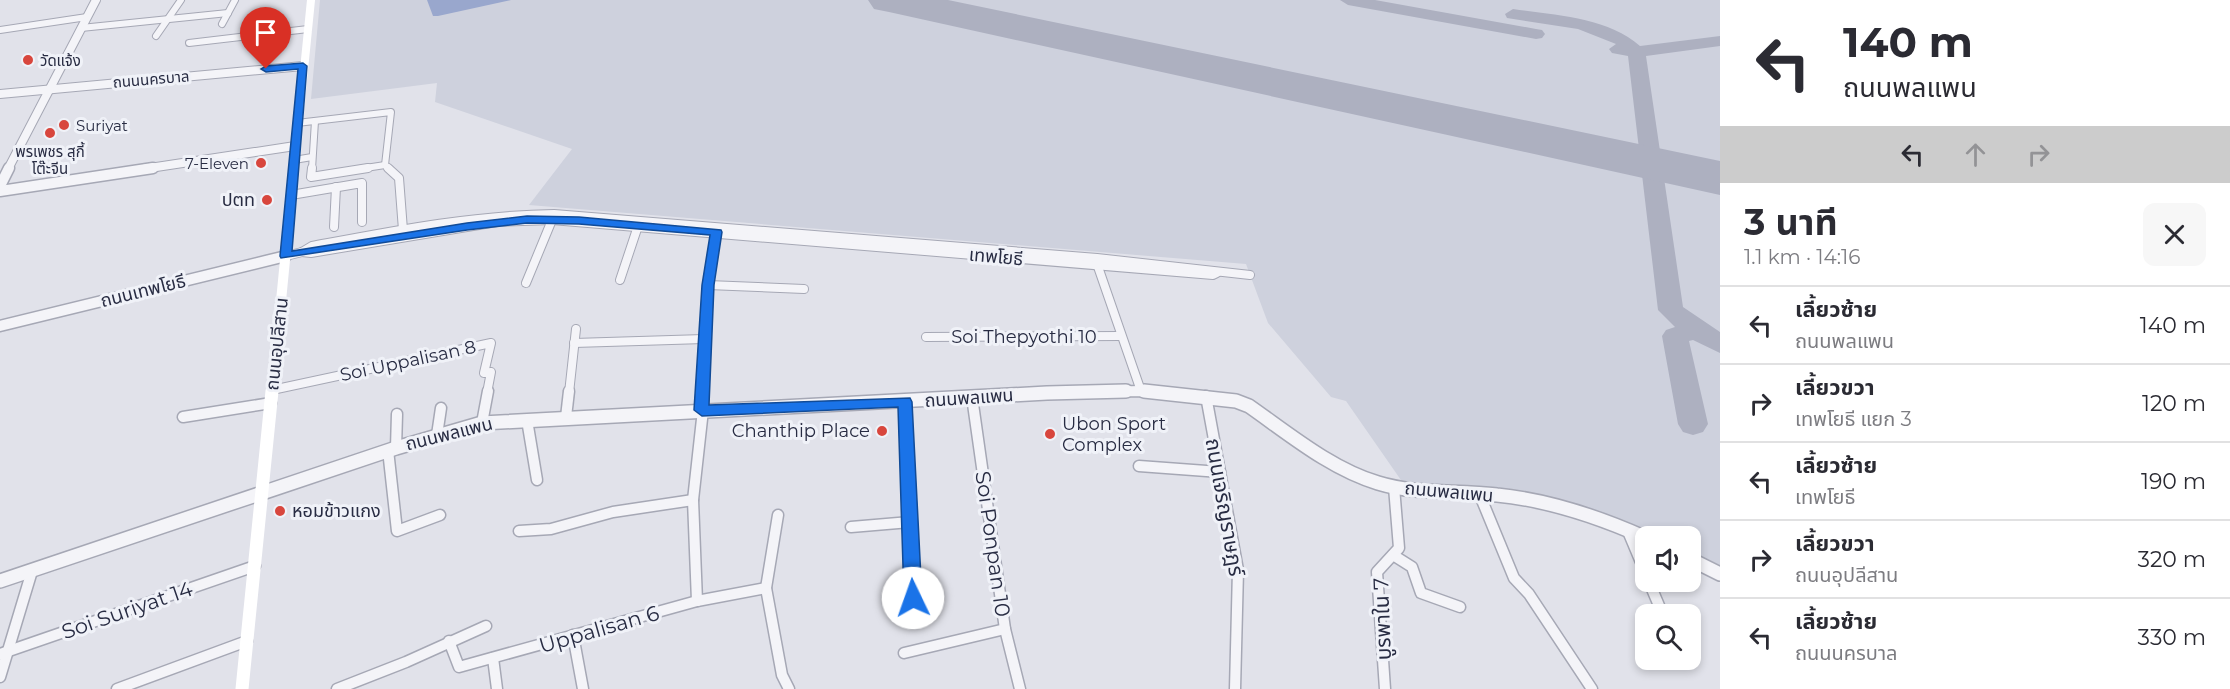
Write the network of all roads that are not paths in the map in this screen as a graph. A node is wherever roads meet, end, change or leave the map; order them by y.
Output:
1 (96, 0) edge
2 (181, 0) edge
3 (235, 0) edge
4 (311, 0) edge
5 (228, 13) junction
6 (87, 17) junction
7 (169, 18) junction
8 (222, 24) dead end
9 (81, 28) junction
10 (308, 29) junction
11 (0, 30) edge
12 (156, 36) dead end
13 (189, 43) dead end
14 (303, 66) junction
15 (50, 87) junction
16 (0, 94) edge
17 (315, 121) junction
18 (297, 123) junction
19 (295, 146) junction
20 (312, 157) junction
21 (294, 160) junction
22 (386, 165) junction
23 (336, 187) junction
24 (0, 188) edge
25 (291, 195) junction
26 (498, 218) junction
27 (552, 220) junction
28 (362, 222) dead end
29 (638, 226) junction
30 (334, 227) dead end
31 (403, 230) junction
32 (716, 232) junction
33 (774, 233) junction
34 (302, 252) junction
35 (286, 256) junction
36 (1096, 262) junction
37 (1250, 275) dead end
38 (620, 280) dead end
39 (526, 283) dead end
40 (708, 285) junction
41 (804, 289) dead end
42 (0, 326) edge
43 (576, 329) dead end
44 (1121, 336) junction
45 (926, 338) dead end
46 (704, 339) junction
47 (574, 343) junction
48 (272, 390) junction
49 (1141, 391) junction
50 (1206, 396) junction
51 (972, 397) junction
52 (905, 402) junction
53 (271, 403) junction
54 (441, 408) dead end
55 (702, 410) junction
56 (397, 414) dead end
57 (183, 417) dead end
58 (566, 417) junction
59 (527, 420) junction
60 (482, 423) junction
61 (437, 435) junction
62 (392, 449) junction
63 (1139, 466) dead end
64 (1220, 472) junction
65 (537, 480) dead end
66 (1394, 487) junction
67 (1479, 493) junction
68 (261, 495) junction
69 (693, 500) junction
70 (440, 515) dead end
71 (778, 515) dead end
72 (910, 522) junction
73 (851, 527) dead end
74 (1626, 529) junction
75 (519, 531) dead end
76 (1635, 533) edge
77 (1635, 549) edge
78 (1393, 555) junction
79 (1701, 564) edge
80 (255, 566) junction
81 (32, 571) junction
82 (1720, 574) edge
83 (0, 581) edge
84 (766, 588) junction
85 (913, 598) dead end
86 (697, 601) junction
87 (1460, 607) dead end
88 (486, 626) dead end
89 (1005, 629) junction
90 (573, 635) junction
91 (247, 641) junction
92 (449, 641) junction
93 (4, 652) edge
94 (904, 653) dead end
95 (493, 658) junction
96 (0, 676) edge
97 (1387, 688) edge
98 (117, 689) edge
99 (242, 689) edge
100 (337, 689) edge
101 (497, 689) edge
102 (583, 689) edge
103 (789, 689) edge
104 (1020, 689) edge
105 (1235, 689) edge
106 (1592, 689) edge

1 - 6 street
2 - 7 street
3 - 5 street
4 - 10 main road, ถนนอุปลีสาน
5 - 7 street
5 - 8 street
6 - 9 street
6 - 11 street
7 - 9 street
7 - 12 street
9 - 15 street
10 - 13 street
10 - 14 main road, ถนนอุปลีสาน
14 - 15 street, ถนนนครบาล
14 - 18 main road, ถนนอุปลีสาน
15 - 16 street, ถนนนครบาล
15 - 24 street
17 - 18 street
17 - 20 street
17 - 22 street
18 - 19 main road, ถนนอุปลีสาน
19 - 21 main road, ถนนอุปลีสาน
19 - 24 street
20 - 21 street
20 - 22 street
21 - 25 main road, ถนนอุปลีสาน
22 - 31 street
23 - 25 street
23 - 28 street
23 - 30 street
25 - 35 main road, ถนนอุปลีสาน
26 - 27 street, เทพโยธี
26 - 31 street, เทพโยธี
26 - 33 street, เทพโยธี
26 - 34 street, เทพโยธี
27 - 29 street, เทพโยธี
27 - 39 street
29 - 32 street, เทพโยธี
29 - 38 street
31 - 34 street, เทพโยธี
32 - 33 street, เทพโยธี
32 - 40 street
33 - 36 street, เทพโยธี
34 - 35 street, เทพโยธี
35 - 42 street, ถนนเทพโยธี
35 - 48 main road, ถนนอุปลีสาน
36 - 37 street, เทพโยธี
36 - 44 street
40 - 41 street
40 - 46 street
43 - 47 street
44 - 45 street, Soi Thepyothi 10
44 - 49 street
46 - 47 street
46 - 55 street
47 - 58 street
48 - 53 main road, ถนนอุปลีสาน
48 - 60 street, Soi Uppalisan 8
49 - 50 street, ถนนพลแพน
49 - 51 street, ถนนพลแพน
50 - 64 street, ถนนเจริญราษฎร์
50 - 66 street, ถนนพลแพน
51 - 52 street, ถนนพลแพน
51 - 89 street, Soi Ponpan 10
52 - 55 street, ถนนพลแพน
52 - 72 street
53 - 57 street
53 - 68 main road, ถนนอุปลีสาน
54 - 61 street
55 - 58 street, ถนนพลแพน
55 - 69 street
56 - 62 street
58 - 59 street, ถนนพลแพน
59 - 60 street, ถนนพลแพน
59 - 65 street
60 - 61 street, ถนนพลแพน
61 - 62 street, ถนนพลแพน
62 - 68 street, ถนนพลแพน
62 - 70 street
63 - 64 street
64 - 105 street, ถนนเจริญราษฎร์
66 - 67 street, ถนนพลแพน
66 - 78 street, บูรพาใน 7
67 - 74 street, ถนนพลแพน
67 - 106 street
68 - 80 main road, ถนนอุปลีสาน
68 - 81 street, ถนนพลแพน
69 - 75 street
69 - 86 street
71 - 84 street
72 - 73 street
72 - 85 street
74 - 76 street, ถนนพลแพน
74 - 77 street
78 - 87 street, บูรพาใน 7
78 - 97 street, บูรพาใน 7
79 - 82 street
80 - 91 main road, ถนนอุปลีสาน
80 - 93 street, Soi Suriyat 14
81 - 83 street, ถนนพลแพน
81 - 93 street
84 - 86 street, Uppalisan 6
84 - 103 street
86 - 90 street, Uppalisan 6
88 - 92 street
89 - 94 street
89 - 104 street, Soi Ponpan 10
90 - 95 street, Uppalisan 6
90 - 102 street
91 - 98 street
91 - 99 main road, ถนนอุปลีสาน
92 - 95 street, Uppalisan 6
92 - 100 street
93 - 96 street
95 - 101 street

